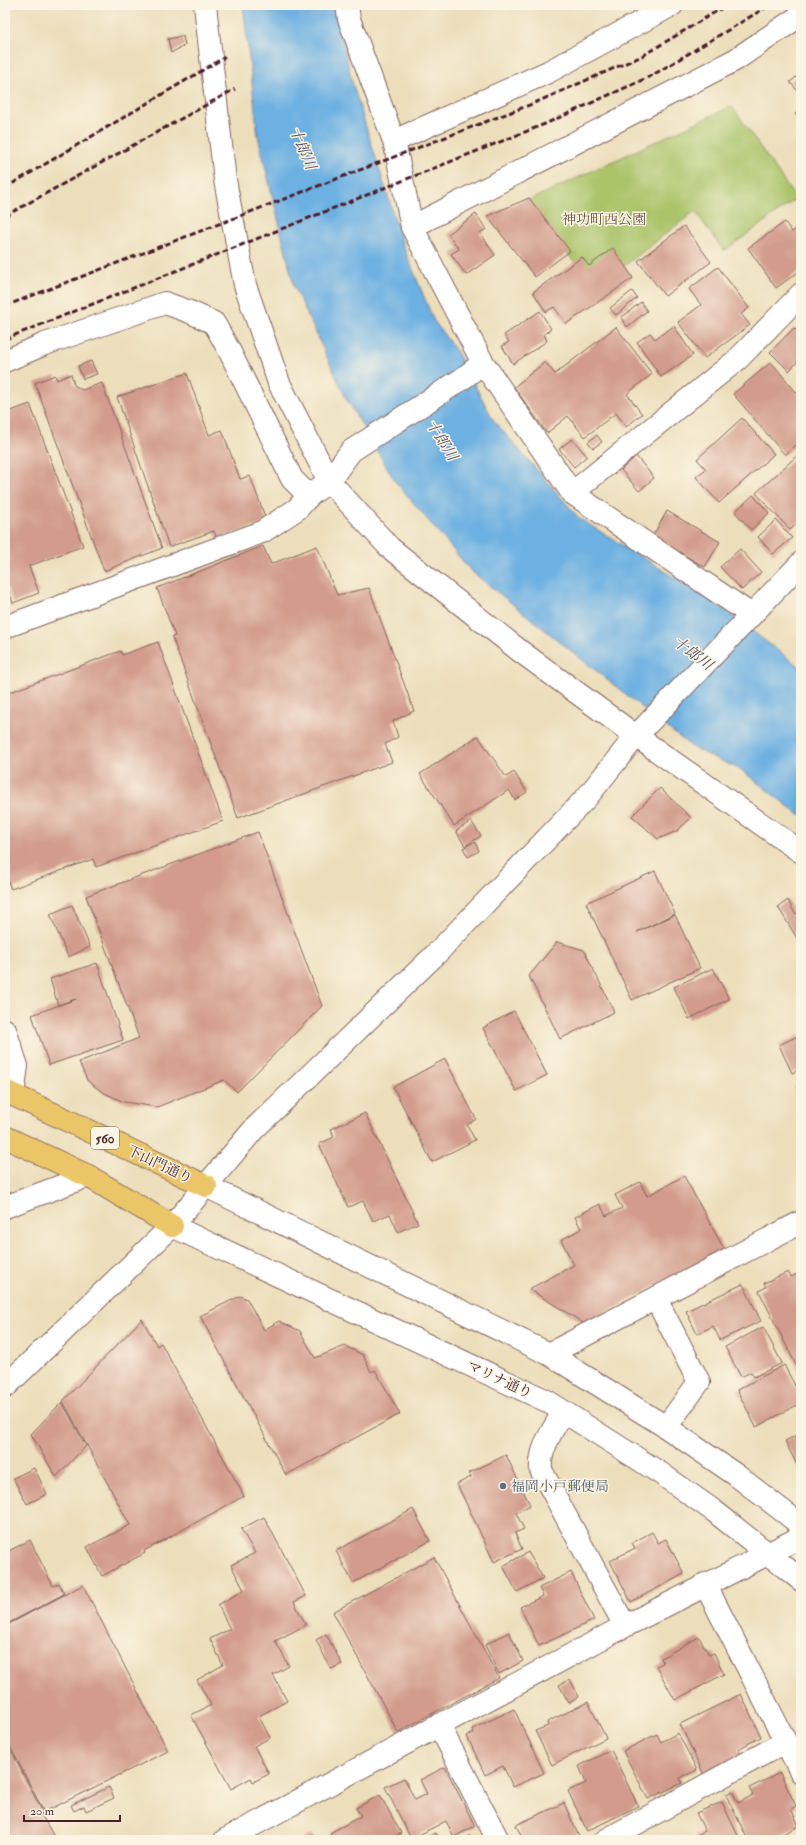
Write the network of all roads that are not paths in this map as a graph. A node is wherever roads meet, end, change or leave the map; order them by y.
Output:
1 (205, 5) edge
2 (348, 5) edge
3 (672, 5) edge
4 (801, 15) edge
5 (394, 141) junction
6 (412, 227) junction
7 (801, 294) edge
8 (5, 361) edge
9 (483, 363) junction
10 (328, 481) junction
11 (572, 493) junction
12 (309, 496) junction
13 (801, 562) edge
14 (750, 614) junction
15 (5, 626) edge
16 (636, 736) junction
17 (801, 852) edge
18 (5, 1030) edge
19 (9, 1093) edge
20 (5, 1137) edge
21 (88, 1176) junction
22 (206, 1186) junction
23 (5, 1207) edge
24 (801, 1222) edge
25 (172, 1226) junction
26 (656, 1299) junction
27 (548, 1354) junction
28 (5, 1387) edge
29 (563, 1412) junction
30 (666, 1427) junction
31 (801, 1525) edge
32 (801, 1537) edge
33 (768, 1553) junction
34 (801, 1580) edge
35 (705, 1584) junction
36 (625, 1626) junction
37 (439, 1725) junction
38 (785, 1742) junction
39 (801, 1772) edge
40 (225, 1840) edge
41 (498, 1840) edge
42 (606, 1840) edge

1 - 10 street
2 - 5 street
3 - 5 street
4 - 6 street
5 - 6 street
6 - 9 street
7 - 11 street
8 - 12 street
9 - 10 street
9 - 11 street
10 - 12 street
10 - 16 street
11 - 14 street
12 - 15 street
13 - 14 street
14 - 16 street
16 - 17 street
16 - 22 street
18 - 19 street
19 - 22 main road, 下山門通り / 560
20 - 21 main road
21 - 23 street
21 - 25 main road
22 - 25 street
22 - 27 street
24 - 26 street
25 - 28 street
25 - 29 street, マリナ通り
26 - 27 street
26 - 30 street
27 - 30 street
29 - 33 street, マリナ通り
29 - 36 street
30 - 31 street
32 - 33 street
33 - 34 street, マリナ通り
33 - 35 street
35 - 36 street
35 - 38 street
36 - 37 street
37 - 40 street
37 - 41 street
38 - 39 street
38 - 42 street

